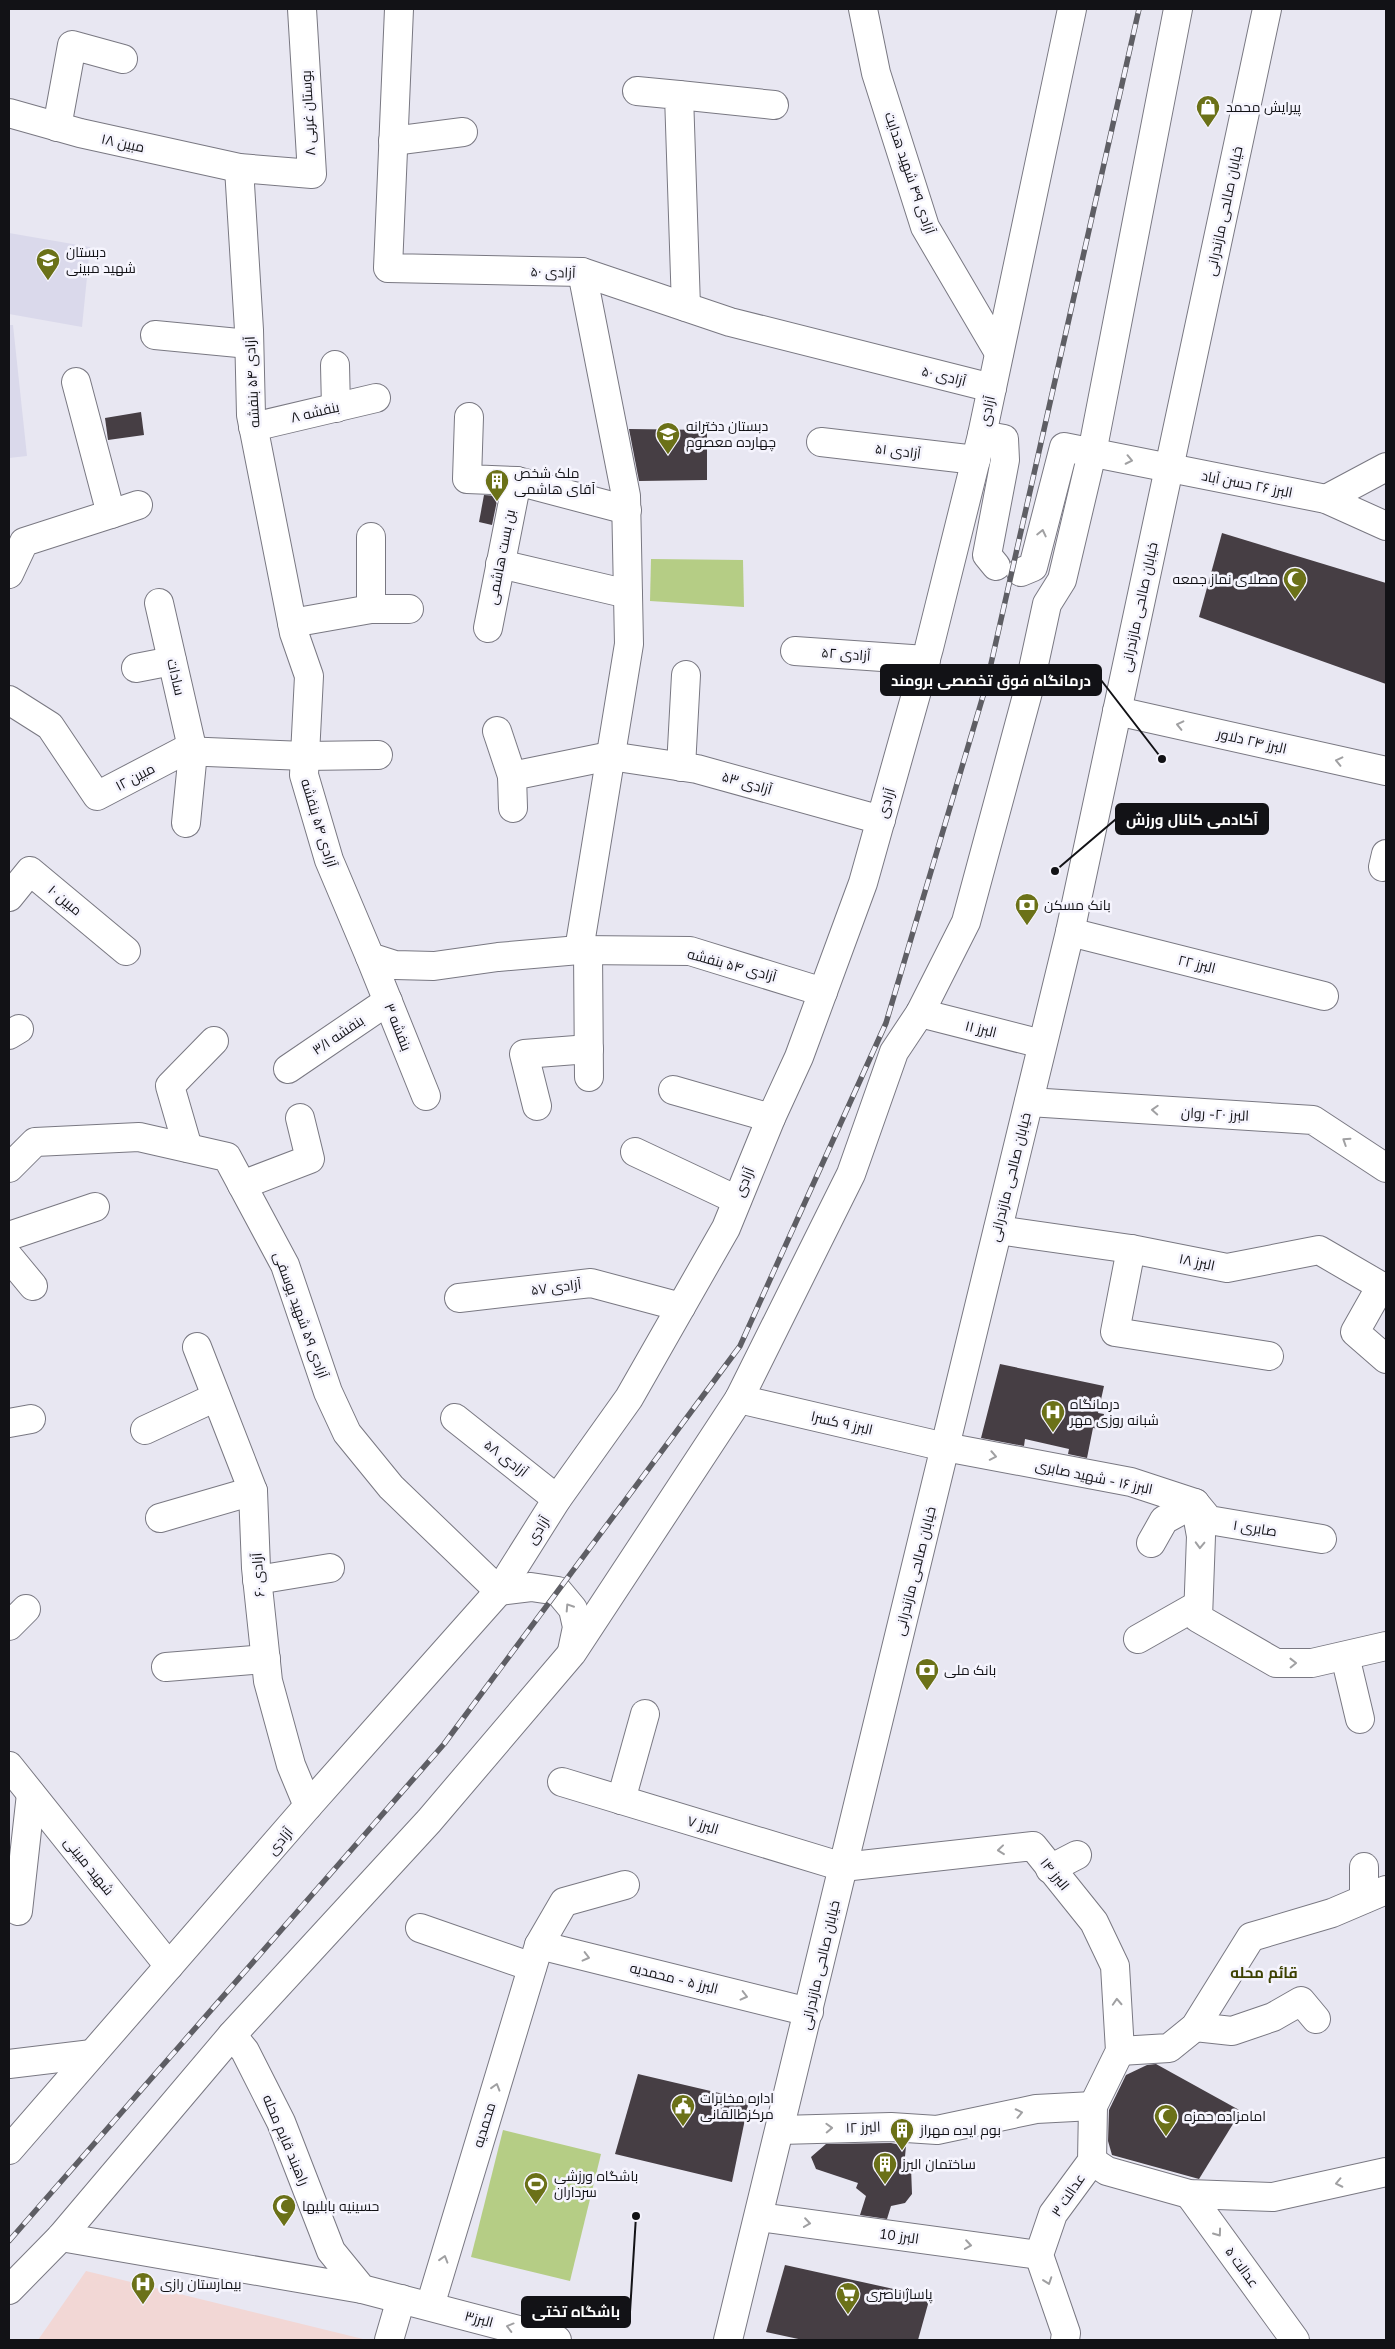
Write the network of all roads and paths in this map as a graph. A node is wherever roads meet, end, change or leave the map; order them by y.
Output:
1 (302, 9) edge
2 (399, 9) edge
3 (863, 9) edge
4 (1072, 9) edge
5 (1178, 9) edge
6 (1268, 9) edge
7 (123, 59) dead end
8 (638, 90) dead end
9 (679, 95) junction
10 (774, 105) dead end
11 (9, 113) edge
12 (57, 126) junction
13 (463, 132) dead end
14 (393, 141) junction
15 (239, 168) junction
16 (582, 272) junction
17 (686, 307) junction
18 (155, 335) dead end
19 (249, 344) junction
20 (999, 353) junction
21 (335, 365) dead end
22 (76, 382) dead end
23 (992, 388) junction
24 (376, 398) dead end
25 (336, 408) junction
26 (469, 417) dead end
27 (253, 427) junction
28 (820, 442) dead end
29 (979, 448) junction
30 (1092, 453) junction
31 (1386, 467) edge
32 (1169, 469) junction
33 (517, 481) junction
34 (1326, 499) junction
35 (138, 505) dead end
36 (627, 510) junction
37 (111, 514) junction
38 (1386, 526) edge
39 (371, 537) dead end
40 (500, 564) junction
41 (1008, 569) joint
42 (9, 574) edge
43 (628, 594) junction
44 (158, 603) dead end
45 (371, 609) junction
46 (409, 609) dead end
47 (292, 623) junction
48 (488, 628) dead end
49 (795, 651) dead end
50 (926, 660) junction
51 (172, 661) junction
52 (136, 668) dead end
53 (686, 676) dead end
54 (9, 700) edge
55 (1117, 711) junction
56 (497, 731) dead end
57 (193, 752) junction
58 (378, 755) dead end
59 (305, 756) junction
60 (610, 756) junction
61 (681, 767) junction
62 (1386, 772) edge
63 (512, 776) junction
64 (512, 808) dead end
65 (881, 820) junction
66 (186, 823) dead end
67 (9, 897) edge
68 (1070, 932) junction
69 (584, 950) junction
70 (126, 951) dead end
71 (370, 957) junction
72 (822, 992) junction
73 (1324, 996) dead end
74 (388, 1001) junction
75 (920, 1013) junction
76 (214, 1041) dead end
77 (1042, 1044) junction
78 (589, 1048) junction
79 (288, 1069) dead end
80 (589, 1077) dead end
81 (672, 1090) dead end
82 (426, 1096) dead end
83 (1029, 1102) junction
84 (537, 1106) dead end
85 (300, 1118) dead end
86 (770, 1118) junction
87 (188, 1148) junction
88 (635, 1152) dead end
89 (11, 1158) edge
90 (1386, 1168) edge
91 (242, 1185) junction
92 (737, 1200) junction
93 (95, 1207) dead end
94 (998, 1230) junction
95 (9, 1236) edge
96 (1131, 1249) junction
97 (9, 1257) edge
98 (33, 1286) dead end
99 (1384, 1287) edge
100 (459, 1298) dead end
101 (681, 1307) junction
102 (197, 1348) dead end
103 (1269, 1356) dead end
104 (1386, 1359) edge
105 (216, 1397) junction
106 (739, 1399) junction
107 (455, 1418) dead end
108 (145, 1430) dead end
109 (945, 1446) junction
110 (254, 1491) junction
111 (557, 1499) junction
112 (1195, 1503) junction
113 (160, 1518) dead end
114 (1322, 1539) dead end
115 (1151, 1542) dead end
116 (330, 1568) dead end
117 (258, 1580) junction
118 (499, 1591) junction
119 (1198, 1605) junction
120 (1138, 1639) dead end
121 (1386, 1646) edge
122 (572, 1653) junction
123 (1345, 1656) junction
124 (266, 1659) junction
125 (166, 1667) dead end
126 (645, 1714) dead end
127 (1360, 1719) dead end
128 (9, 1766) edge
129 (562, 1782) dead end
130 (31, 1794) junction
131 (621, 1800) junction
132 (308, 1806) junction
133 (1077, 1855) dead end
134 (844, 1867) junction
135 (1364, 1868) dead end
136 (1050, 1869) junction
137 (625, 1884) dead end
138 (1375, 1895) edge
139 (18, 1911) dead end
140 (420, 1928) dead end
141 (535, 1956) junction
142 (169, 1966) junction
143 (809, 2012) junction
144 (1316, 2019) dead end
145 (1194, 2027) junction
146 (232, 2035) junction
147 (1120, 2051) junction
148 (92, 2054) junction
149 (9, 2064) edge
150 (1093, 2106) junction
151 (780, 2130) junction
152 (9, 2150) edge
153 (1092, 2161) junction
154 (1386, 2172) edge
155 (1189, 2194) junction
156 (759, 2217) junction
157 (61, 2237) junction
158 (1039, 2255) junction
159 (362, 2289) junction
160 (9, 2290) edge
161 (401, 2299) junction
162 (430, 2306) junction
163 (1072, 2338) edge
164 (389, 2340) edge
165 (557, 2340) edge
166 (728, 2340) edge
167 (1295, 2340) edge

1 - 15 street, بوستان غربی ۸
2 - 14 street, آزادی ۵۰
3 - 20 street, آزادی ۴۹ شهید هدایت
4 - 20 street, آزادی
5 - 30 street
6 - 32 street, خیابان صالحی مازندرانی
7 - 12 street
8 - 9 street
9 - 10 street
9 - 17 street
11 - 12 street, مبین ۱۸
12 - 15 street, مبین ۱۸
13 - 14 street
14 - 16 street, آزادی ۵۰
15 - 19 street, آزادی ۵۴ بنفشه
16 - 17 street, آزادی ۵۰
16 - 36 street
17 - 23 street, آزادی ۵۰
18 - 19 street
19 - 27 street, آزادی ۵۴ بنفشه
20 - 23 street, آزادی
21 - 25 street
22 - 37 street
23 - 29 street, آزادی
24 - 25 street, بنفشه ۸
25 - 27 street, بنفشه ۸
26 - 33 street
27 - 47 street, آزادی ۵۴ بنفشه
28 - 29 street, آزادی ۵۱
29 - 41 street, آزادی ۵۱
29 - 50 street, آزادی
30 -> 32 street, البرز ۲۶ حسن آباد
41 -> 30 street, البرز ۲۶ حسن آباد
30 - 75 street
31 - 34 street
32 - 34 street, البرز ۲۶ حسن آباد
32 - 55 street, خیابان صالحی مازندرانی
33 - 36 street
33 - 40 street, بن بست هاشمی
34 - 38 street, البرز ۲۶ حسن آباد
35 - 37 street
36 - 43 street
37 - 42 street
39 - 45 street
40 - 43 street
40 - 48 street, بن بست هاشمی
43 - 60 street
44 - 51 street, سادات
45 - 46 street
45 - 47 street
47 - 59 street, آزادی ۵۴ بنفشه
49 - 50 street, آزادی ۵۲
50 - 65 street, آزادی
51 - 52 street
51 - 57 street, سادات
53 - 61 street
54 - 57 street, مبین ۱۲
62 -> 55 street, البرز ۲۴ دلاور
55 - 68 street, خیابان صالحی مازندرانی
56 - 63 street
57 - 59 street, مبین ۱۲
57 - 66 street, سادات
58 - 59 street, مبین ۱۲
59 - 71 street, آزادی ۵۴ بنفشه
60 - 61 street, آزادی ۵۳
60 - 63 street
60 - 69 street
61 - 65 street, آزادی ۵۳
63 - 64 street
65 - 72 street, آزادی
67 - 70 street, مبین ۱۰
68 - 73 street, البرز ۲۲
68 - 77 street, خیابان صالحی مازندرانی
69 - 71 street, آزادی ۵۴ بنفشه
69 - 72 street, آزادی ۵۴ بنفشه
69 - 78 street
71 - 74 street, بنفشه ۳
72 - 86 street, آزادی
74 - 79 street, بنفشه ۳/۱
74 - 82 street, بنفشه ۳
75 - 77 street, البرز ۱۱
75 - 106 street
76 - 87 street
77 - 83 street, خیابان صالحی مازندرانی
78 - 80 street
78 - 84 street
81 - 86 street
90 -> 83 street, البرز ۲۰- روان
83 - 94 street, خیابان صالحی مازندرانی
85 - 91 street
86 - 92 street, آزادی
87 - 89 street, آزادی ۵۹ شهید یوسفی
87 - 91 street, آزادی ۵۹ شهید یوسفی
88 - 92 street
91 - 118 street, آزادی ۵۹ شهید یوسفی
92 - 101 street, آزادی
93 - 95 street
94 - 96 street, البرز ۱۸
94 - 109 street, خیابان صالحی مازندرانی
96 - 99 street, البرز ۱۸
96 - 103 street
97 - 98 street
99 - 104 street
100 - 101 street, آزادی ۵۷
101 - 111 street, آزادی
102 - 105 street, آزادی ۶۰
105 - 108 street
105 - 110 street, آزادی ۶۰
106 - 109 street, البرز ۹ کسرا
106 - 122 street
107 - 111 street, آزادی ۵۸
109 -> 112 street, البرز ۱۶ - شهید صابری
109 - 134 street, خیابان صالحی مازندرانی
110 - 113 street
110 - 117 street, آزادی ۶۰
111 - 118 street, آزادی
112 - 114 street, صابری ۱
112 - 115 street
112 -> 119 street
116 - 117 street
117 - 124 street, آزادی ۶۰
122 -> 118 street
118 - 132 street, آزادی
119 - 120 street
119 -> 123 street
121 - 123 street
122 - 146 street
123 - 127 street
124 - 125 street
124 - 132 street, آزادی ۶۰
126 - 131 street
128 - 130 street, شهید مبینی
129 - 131 street, البرز ۷
130 - 139 street
130 - 142 street, شهید مبینی
131 - 134 street, البرز ۷
132 - 142 street, آزادی
133 - 136 street
136 -> 134 street, البرز ۱۴
134 - 143 street, خیابان صالحی مازندرانی
135 - 138 street
147 -> 136 street, البرز ۱۴
137 - 141 street, محمدیه
138 - 145 street
140 - 141 street, البرز ۵ - محمدیه
141 -> 143 street, البرز ۵ - محمدیه
162 -> 141 street, محمدیه
142 - 148 street, آزادی
143 - 151 street, خیابان صالحی مازندرانی
144 - 145 street
145 - 147 street
146 - 157 street
146 - 159 street, راهبند قایم محله
147 - 150 street, البرز ۱۴
148 - 149 street
148 - 152 street, آزادی
151 -> 150 street, البرز ۱۲
150 - 153 street, عدالت ۳
151 - 156 street, خیابان صالحی مازندرانی
153 - 155 street
153 - 158 street, عدالت ۳
154 -> 155 street
155 -> 167 street, عدالت ۵
156 -> 158 street, البرز 10
156 - 166 street, خیابان صالحی مازندرانی
157 - 159 street
157 - 160 street
158 -> 163 street
159 - 161 street
161 - 162 street
161 - 164 street
165 -> 162 street, البرز۳

